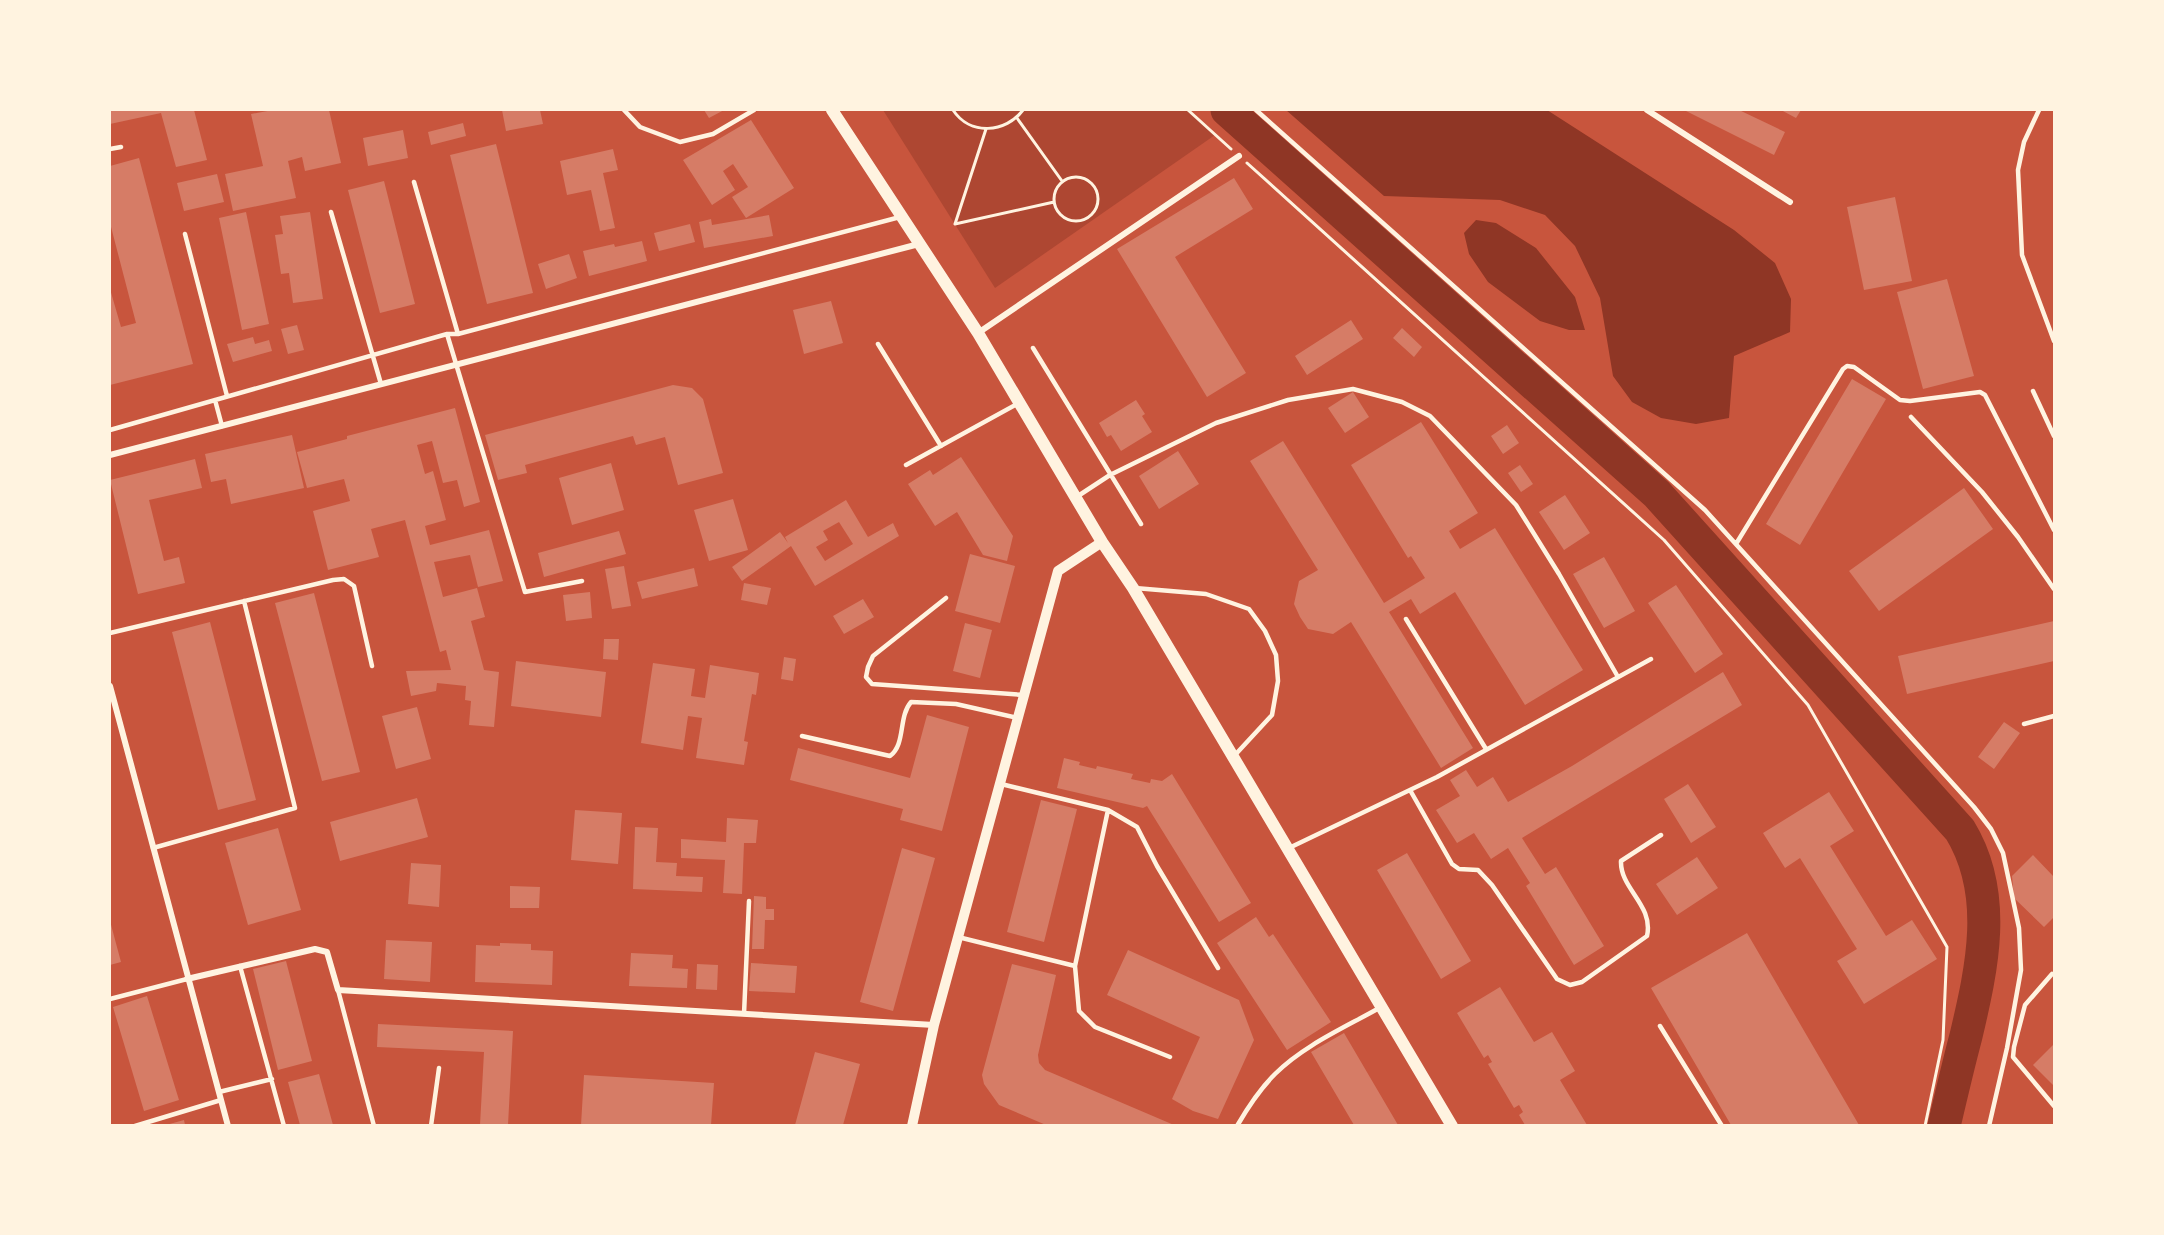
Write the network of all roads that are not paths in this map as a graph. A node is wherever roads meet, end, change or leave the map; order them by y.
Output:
1 (624, 110) edge
2 (755, 110) edge
3 (832, 110) edge
4 (1256, 110) edge
5 (1647, 110) edge
6 (2039, 110) edge
7 (121, 147) dead end
8 (110, 149) edge
9 (1239, 156) road end
10 (414, 182) dead end
11 (1790, 202) dead end
12 (331, 212) dead end
13 (902, 216) junction
14 (184, 234) dead end
15 (921, 243) junction
16 (978, 333) junction
17 (447, 334) junction
18 (458, 334) junction
19 (2054, 340) edge
20 (878, 344) dead end
21 (1033, 348) dead end
22 (373, 355) junction
23 (456, 364) junction
24 (381, 384) junction
25 (2033, 391) dead end
26 (227, 396) junction
27 (215, 400) junction
28 (1019, 403) junction
29 (1911, 417) dead end
30 (222, 426) junction
31 (110, 430) edge
32 (2055, 436) edge
33 (941, 446) junction
34 (110, 455) edge
35 (906, 465) dead end
36 (1110, 475) junction
37 (1076, 498) junction
38 (1141, 524) dead end
39 (2055, 530) edge
40 (1102, 542) junction
41 (1736, 544) junction
42 (582, 581) dead end
43 (1133, 588) junction
44 (2055, 589) edge
45 (946, 598) dead end
46 (244, 601) junction
47 (1406, 619) dead end
48 (110, 633) edge
49 (1651, 659) dead end
50 (372, 666) dead end
51 (1618, 677) junction
52 (110, 686) edge
53 (1024, 695) junction
54 (2055, 716) edge
55 (1018, 718) junction
56 (2024, 724) dead end
57 (802, 736) dead end
58 (1486, 749) junction
59 (1232, 758) junction
60 (1000, 784) junction
61 (1410, 790) junction
62 (1108, 810) junction
63 (1661, 835) dead end
64 (153, 848) junction
65 (1287, 850) junction
66 (749, 901) dead end
67 (958, 938) junction
68 (240, 966) junction
69 (1075, 966) junction
70 (1218, 968) dead end
71 (2052, 974) dead end
72 (187, 979) junction
73 (338, 990) junction
74 (110, 999) edge
75 (1381, 1007) junction
76 (744, 1014) junction
77 (934, 1025) junction
78 (1660, 1026) dead end
79 (2007, 1048) junction
80 (1170, 1057) dead end
81 (2013, 1057) junction
82 (439, 1068) dead end
83 (272, 1079) junction
84 (219, 1092) junction
85 (221, 1100) junction
86 (2055, 1106) edge
87 (135, 1125) edge
88 (228, 1125) edge
89 (284, 1125) edge
90 (374, 1125) edge
91 (431, 1125) edge
92 (912, 1125) edge
93 (1237, 1125) edge
94 (1452, 1125) edge
95 (1722, 1125) edge
96 (1989, 1125) edge

1 - 2 lane
3 - 13 main road
4 - 41 lane
5 - 11 street
6 - 19 lane
7 - 8 lane
9 - 16 street
10 - 18 lane
12 - 22 lane
13 - 15 main road
13 - 18 lane
14 - 26 lane
15 - 16 main road
15 - 23 street
16 - 28 main road
17 - 18 lane
17 - 22 lane
17 - 23 lane
20 - 33 lane
21 - 36 lane
22 - 24 lane
22 - 26 lane
23 - 24 street
23 - 42 lane
24 - 30 street
25 - 32 lane
26 - 27 lane
27 - 30 lane
27 - 31 lane
28 - 33 lane
28 - 37 main road
29 - 44 lane
30 - 34 street
33 - 35 lane
36 - 37 lane
36 - 38 lane
36 - 51 lane
37 - 40 main road
39 - 41 lane
40 - 43 main road
40 - 53 street
41 - 79 lane
43 - 59 main road
43 - 59 lane
45 - 53 lane
46 - 48 lane
46 - 50 lane
46 - 64 lane
47 - 58 lane
49 - 51 lane
51 - 58 lane
52 - 64 street
53 - 55 street
54 - 56 lane
55 - 57 lane
55 - 60 street
58 - 61 lane
59 - 65 main road
60 - 62 lane
60 - 67 street
61 - 63 lane
61 - 65 lane
62 - 69 lane
62 - 70 lane
64 - 72 street
65 - 75 main road
66 - 76 lane
67 - 69 lane
67 - 77 street
68 - 72 street
68 - 73 street
68 - 83 lane
69 - 80 lane
71 - 81 lane
72 - 74 lane
72 - 84 street
73 - 76 street
73 - 90 lane
75 - 93 lane
75 - 94 main road
76 - 77 street
77 - 92 street
78 - 95 lane
79 - 81 lane
79 - 96 lane
81 - 86 lane
82 - 91 lane
83 - 84 lane
83 - 89 lane
84 - 85 street
85 - 87 lane
85 - 88 street

